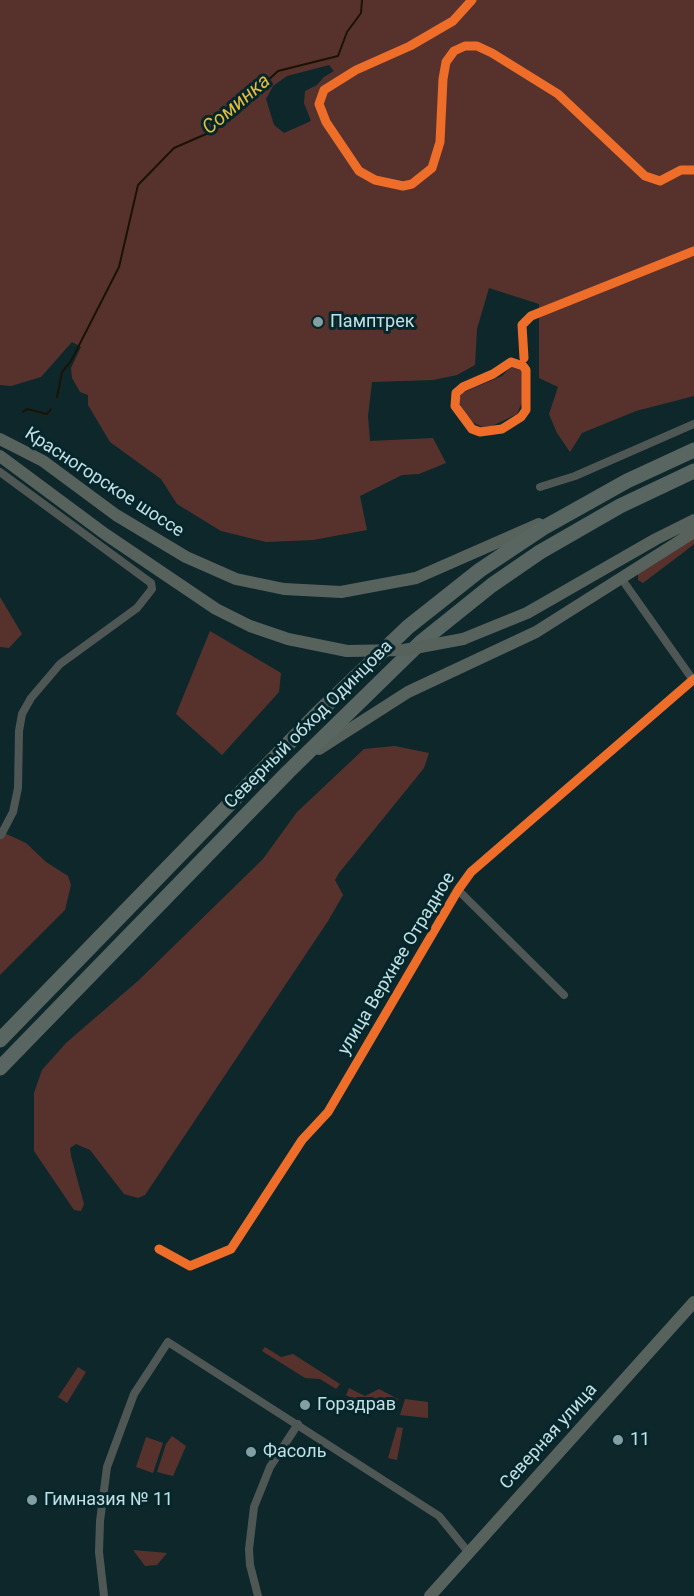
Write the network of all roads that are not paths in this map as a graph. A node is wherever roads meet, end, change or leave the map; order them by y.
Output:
1 (694, 424) edge
2 (0, 439) edge
3 (694, 450) edge
4 (0, 456) edge
5 (694, 471) edge
6 (0, 472) edge
7 (540, 487) dead end
8 (583, 504) junction
9 (694, 520) edge
10 (694, 532) edge
11 (621, 578) junction
12 (694, 680) edge
13 (257, 804) junction
14 (1, 835) edge
15 (458, 890) junction
16 (564, 995) dead end
17 (0, 1040) edge
18 (0, 1068) edge
19 (159, 1249) dead end
20 (694, 1302) edge
21 (298, 1424) junction
22 (469, 1553) junction
23 (104, 1596) edge
24 (258, 1596) edge
25 (430, 1596) edge

1 - 7 street
2 - 8 main road, Красногорское шоссе
3 - 8 highway, Северный обход Одинцова
4 - 9 main road, bridge
5 - 13 highway, Северный обход Одинцова
6 - 14 street
8 - 17 highway, Северный обход Одинцова
10 - 11 main road
11 - 12 street
11 - 13 main road
12 - 15 street, улица Верхнее Отрадное
13 - 18 highway, Северный обход Одинцова
15 - 16 street
15 - 19 street, улица Верхнее Отрадное
20 - 22 main road, Северная улица
21 - 22 street
21 - 23 street
21 - 24 street
22 - 25 main road, Северная улица

